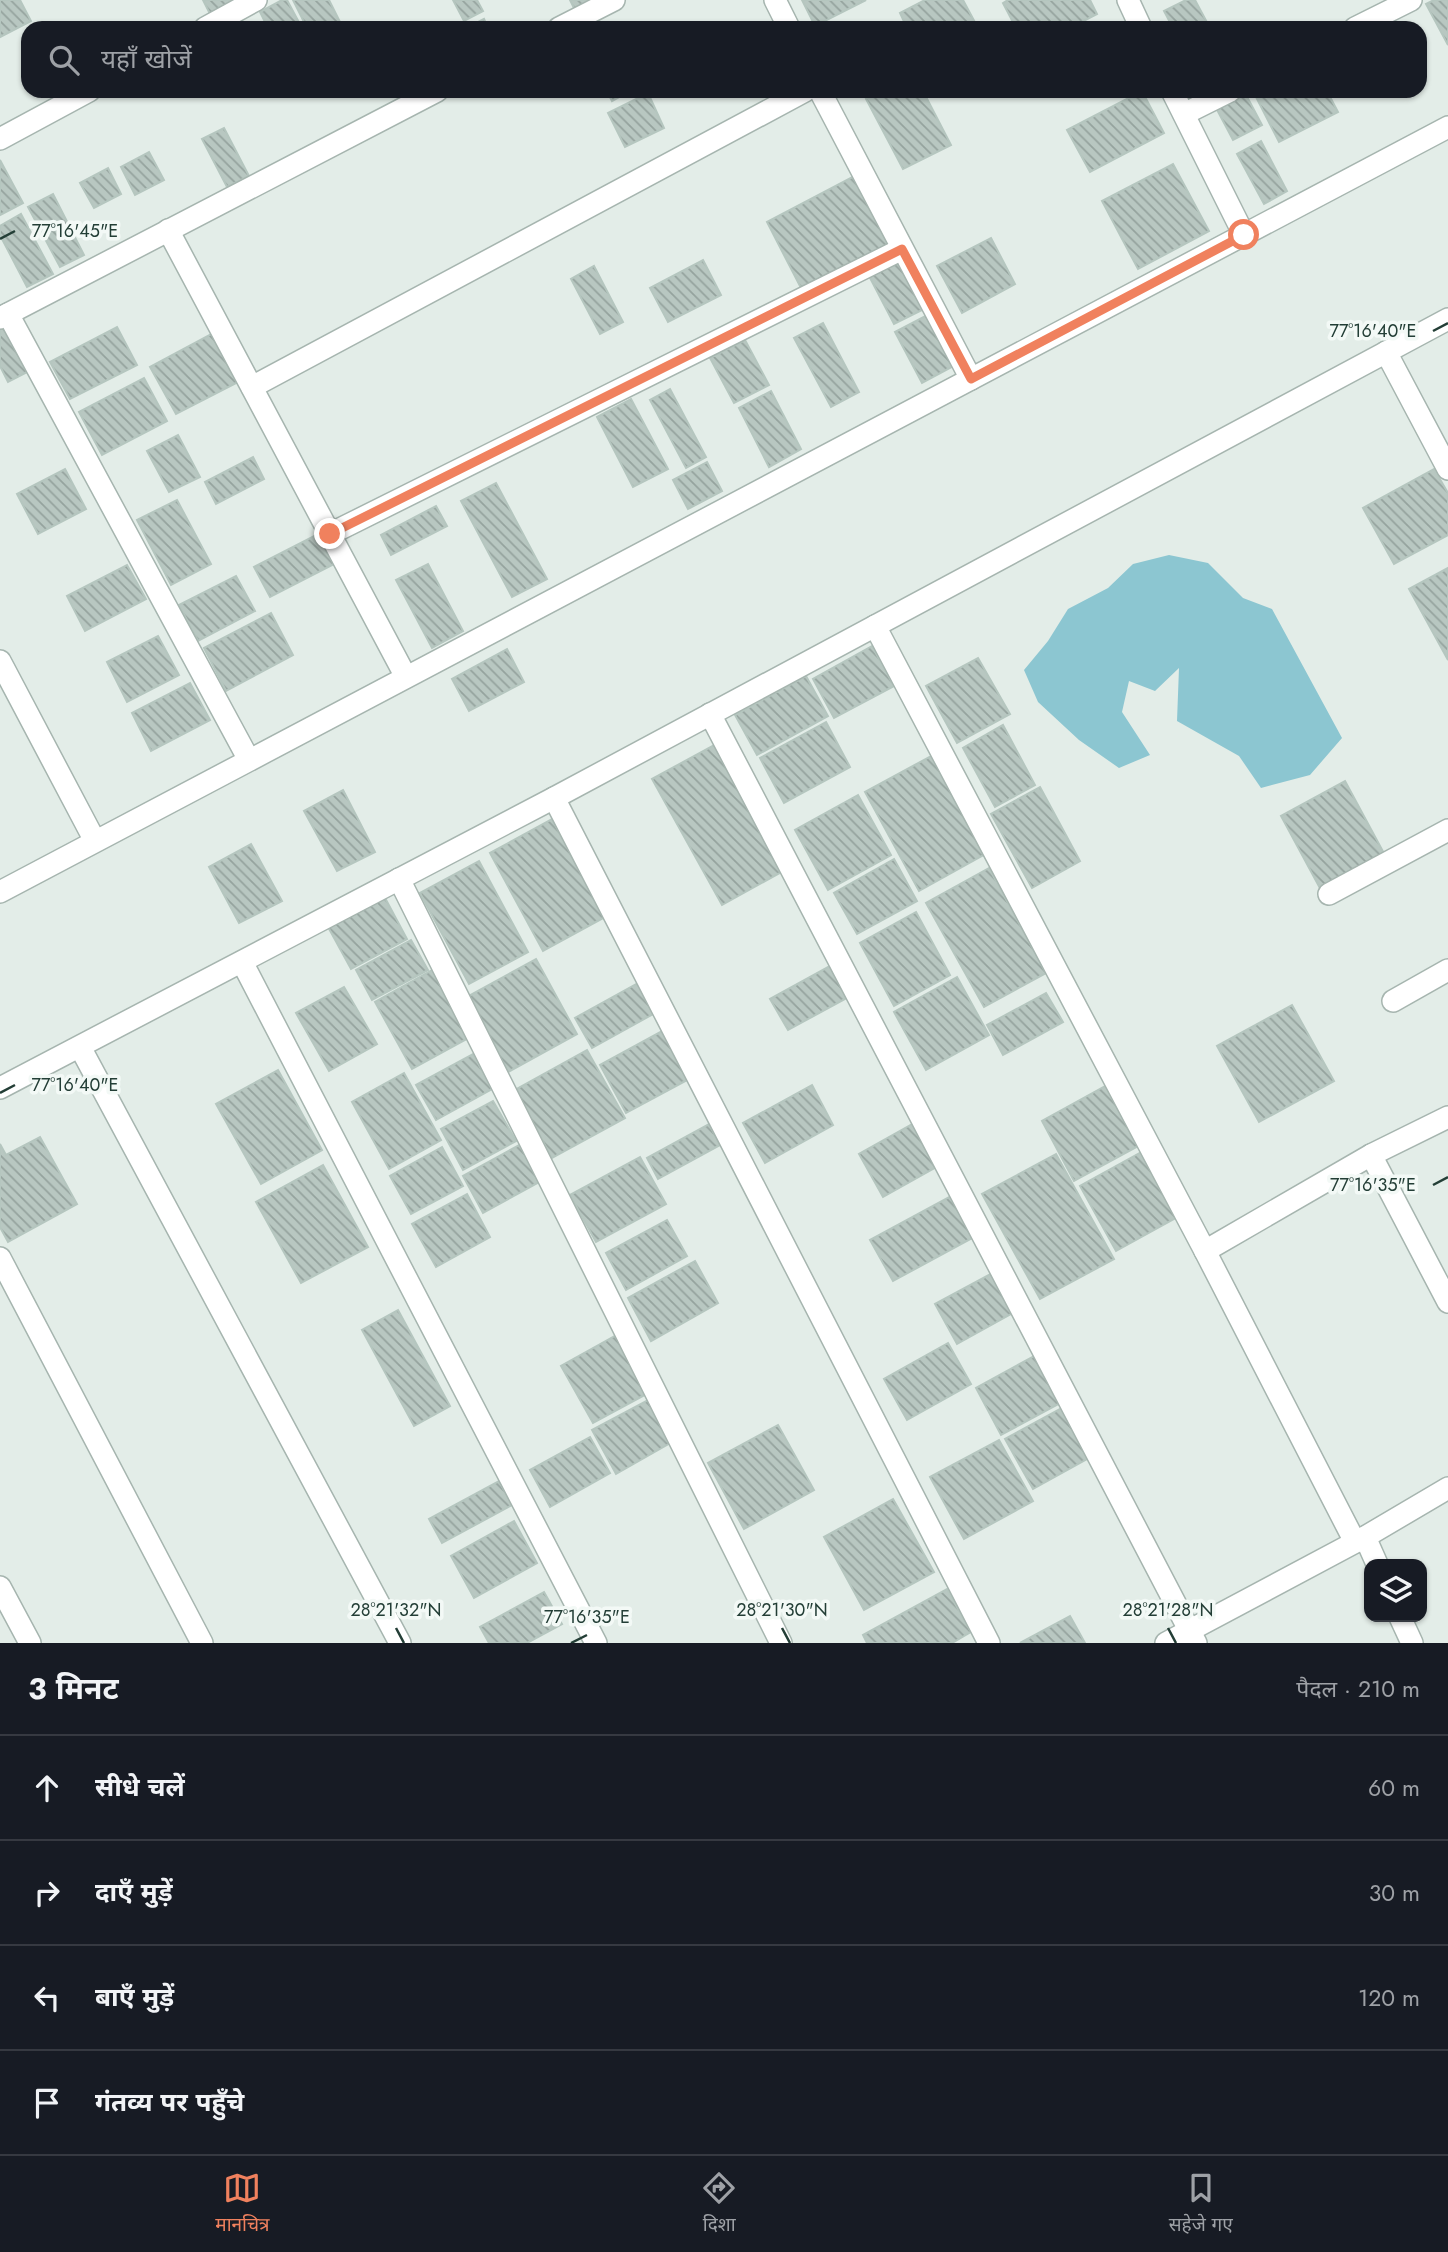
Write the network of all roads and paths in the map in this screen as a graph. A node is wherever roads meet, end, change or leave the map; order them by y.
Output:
1 (256, 0) edge
2 (614, 0) edge
3 (775, 0) edge
4 (1410, 0) edge
5 (1133, 2) edge
6 (218, 21) edge
7 (573, 21) edge
8 (786, 21) edge
9 (1139, 21) edge
10 (1369, 21) edge
11 (76, 98) edge
12 (423, 98) edge
13 (792, 98) edge
14 (824, 98) edge
15 (1176, 98) edge
16 (1216, 98) edge
17 (1184, 114) junction
18 (1448, 127) edge
19 (0, 139) edge
20 (168, 230) junction
21 (1244, 235) junction
22 (902, 249) junction
23 (4, 316) edge
24 (1448, 319) edge
25 (1386, 352) junction
26 (971, 379) junction
27 (252, 387) junction
28 (1448, 469) edge
29 (330, 534) junction
30 (874, 626) junction
31 (0, 661) edge
32 (406, 677) junction
33 (710, 714) junction
34 (249, 760) junction
35 (554, 798) junction
36 (1448, 830) edge
37 (95, 841) junction
38 (399, 879) junction
39 (0, 892) edge
40 (1329, 894) dead end
41 (242, 962) junction
42 (1448, 970) edge
43 (1393, 1000) dead end
44 (80, 1046) junction
45 (0, 1088) edge
46 (1448, 1117) edge
47 (1371, 1155) junction
48 (1205, 1251) junction
49 (0, 1258) edge
50 (1448, 1302) edge
51 (1448, 1488) edge
52 (1360, 1539) junction
53 (1374, 1559) edge
54 (0, 1587) edge
55 (1402, 1622) edge
56 (1193, 1637) edge
57 (30, 1643) edge
58 (202, 1643) edge
59 (400, 1643) edge
60 (596, 1643) edge
61 (781, 1643) edge
62 (989, 1643) edge
63 (1166, 1643) edge
64 (1412, 1643) edge

1 - 6 street
2 - 7 street
3 - 8 street
4 - 10 street
5 - 9 street
11 - 19 street
12 - 20 street
13 - 27 street
14 - 22 street
15 - 17 street
16 - 17 street
17 - 21 street
18 - 21 street
20 - 23 street
20 - 27 street
21 - 26 street
22 - 26 street
22 - 29 street
23 - 34 street
24 - 25 street
25 - 28 street
25 - 30 street
26 - 32 street
27 - 29 street
29 - 32 street
30 - 33 street
30 - 48 street
31 - 37 street
32 - 34 street
33 - 35 street
33 - 56 street
34 - 37 street
35 - 38 street
35 - 62 street
36 - 40 street
37 - 39 street
38 - 41 street
38 - 61 street
41 - 44 street
41 - 60 street
42 - 43 street
44 - 45 street
44 - 59 street
46 - 47 street
47 - 48 street
47 - 50 street
48 - 52 street
49 - 58 street
51 - 52 street
52 - 53 street
52 - 56 street
54 - 57 street
55 - 64 street
56 - 63 street

